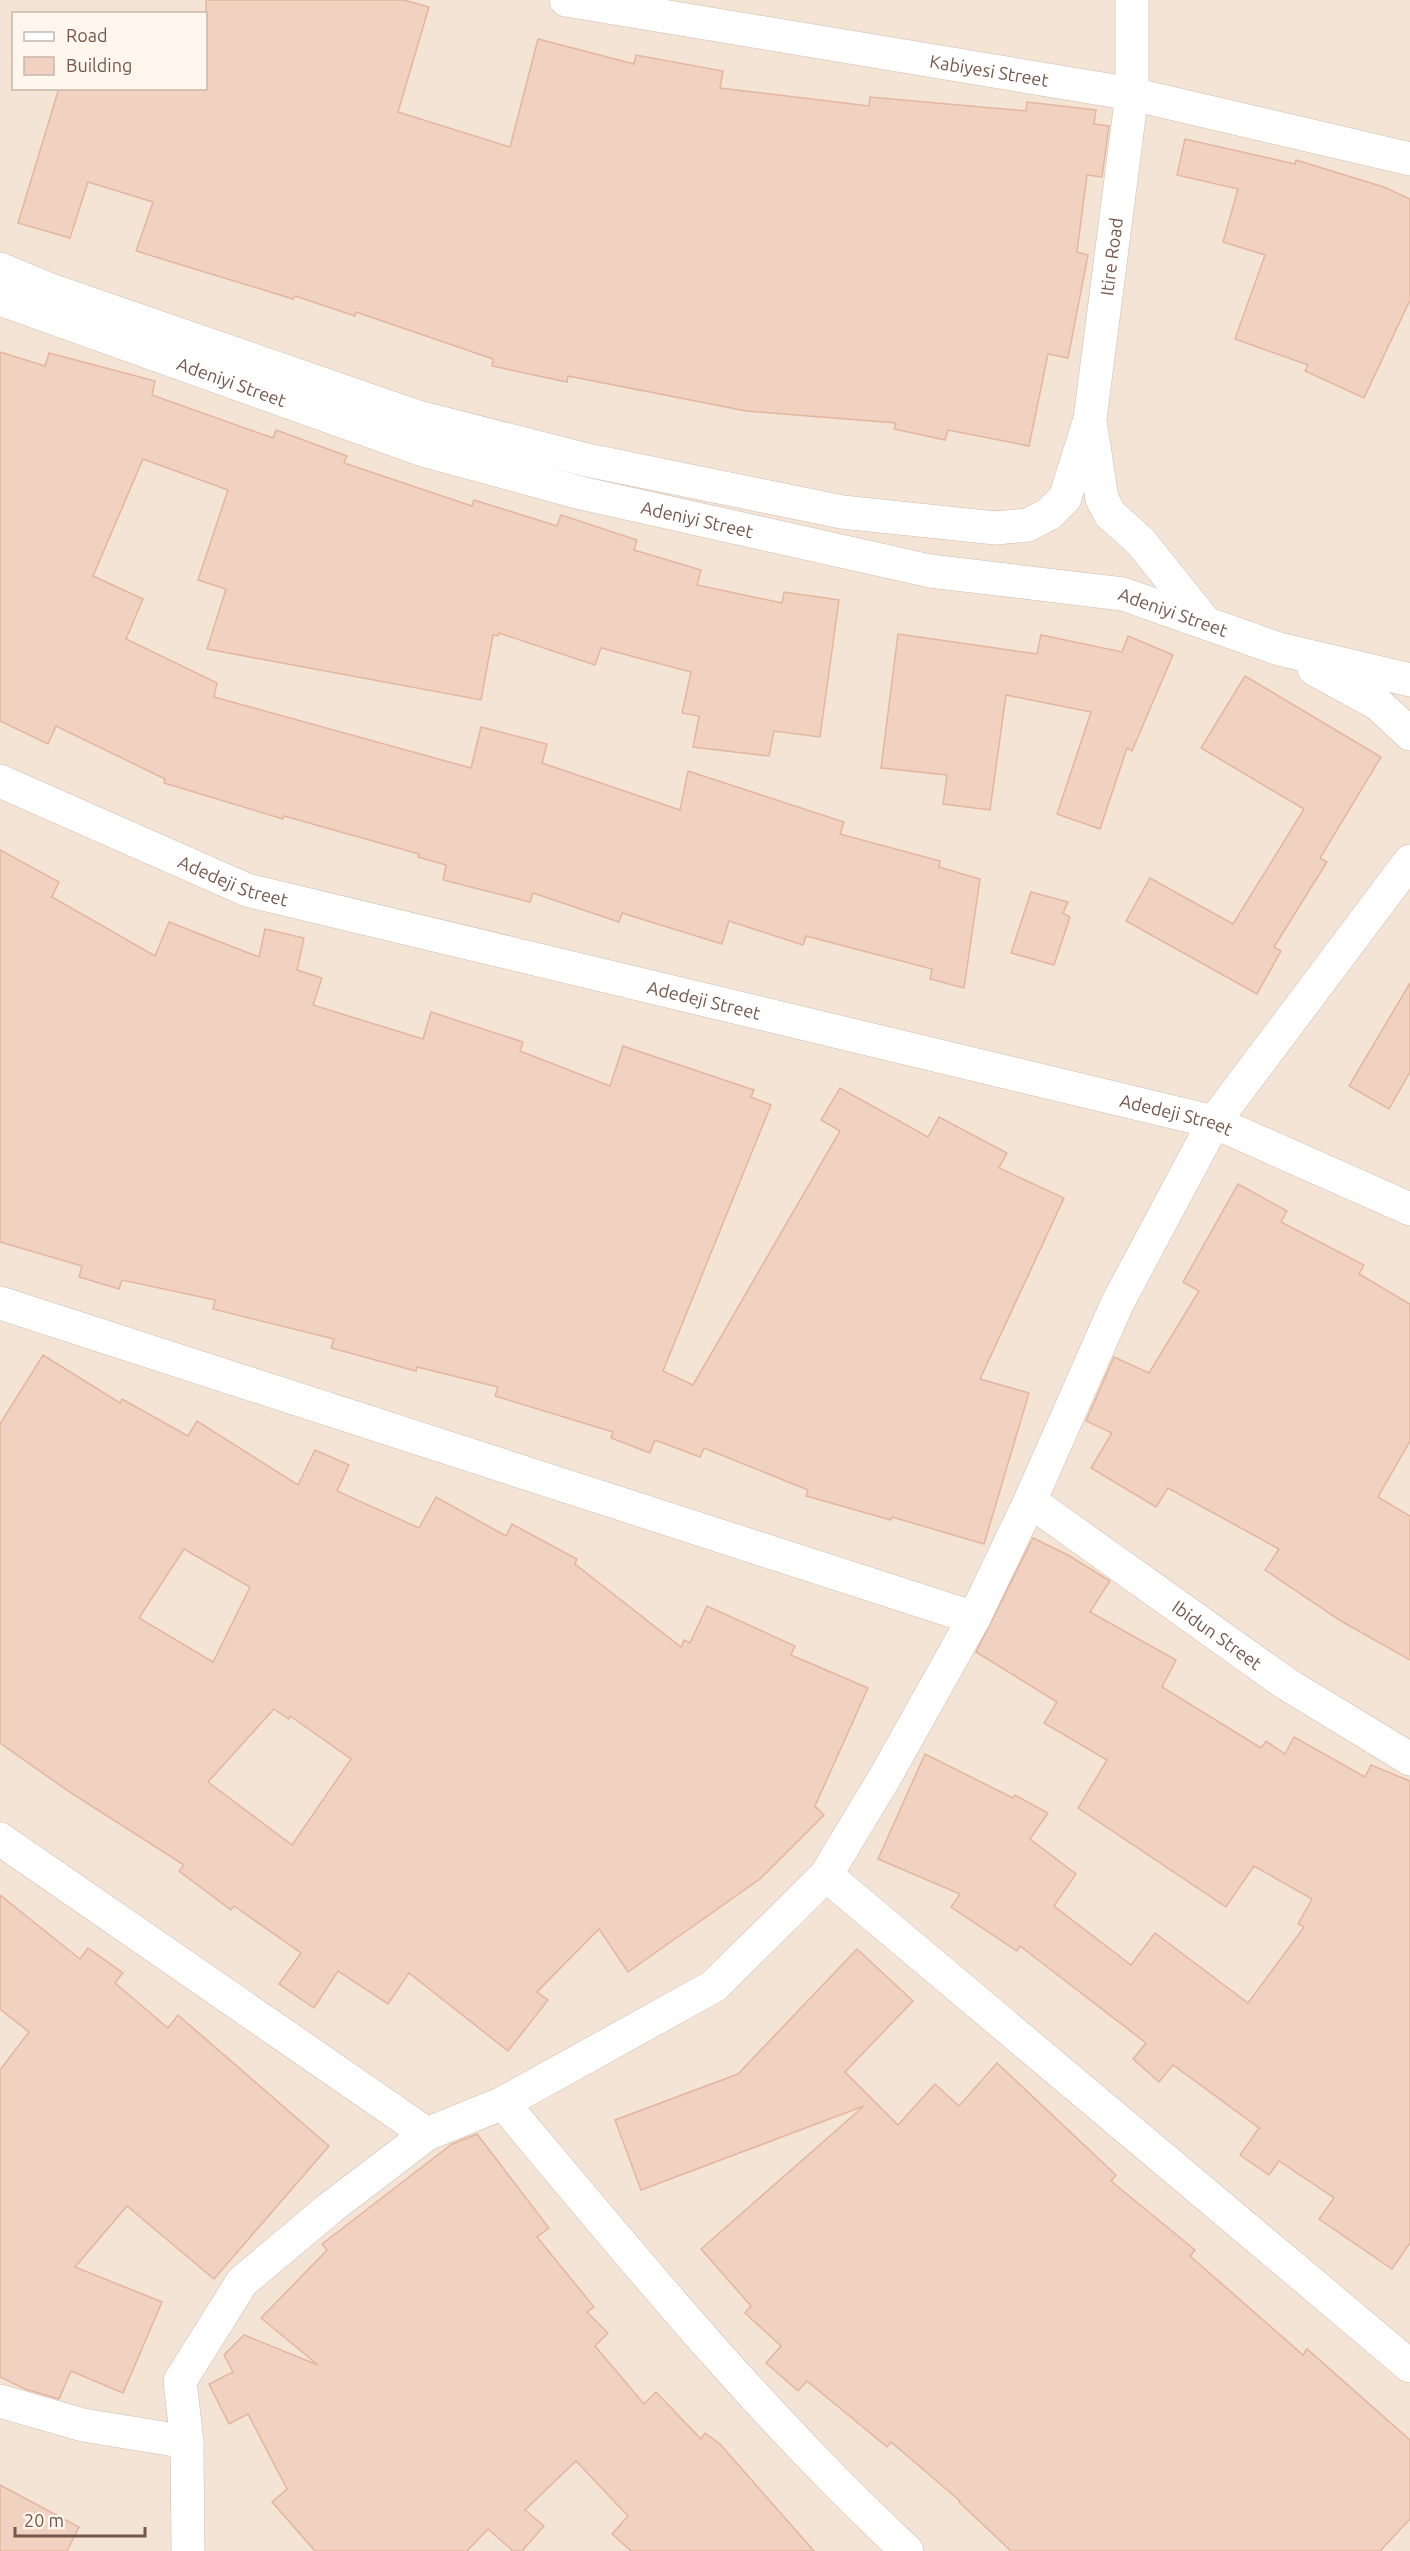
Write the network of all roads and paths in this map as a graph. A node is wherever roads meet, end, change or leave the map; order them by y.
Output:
1 (566, 0) edge
2 (1132, 0) edge
3 (1132, 94) junction
4 (1410, 159) edge
5 (0, 269) edge
6 (0, 299) edge
7 (1090, 419) junction
8 (1204, 622) junction
9 (1279, 649) junction
10 (1410, 680) edge
11 (1410, 734) edge
12 (0, 781) edge
13 (1410, 861) edge
14 (1214, 1122) junction
15 (1410, 1209) edge
16 (1, 1307) edge
17 (1030, 1501) junction
18 (974, 1618) junction
19 (1410, 1759) edge
20 (0, 1839) edge
21 (826, 1875) junction
22 (503, 2103) junction
23 (427, 2134) junction
24 (1410, 2366) edge
25 (0, 2401) edge
26 (187, 2442) junction
27 (189, 2551) edge
28 (908, 2551) edge

1 - 3 street, Kabiyesi Street
2 - 3 street, Itire Road
3 - 4 street, Kabiyesi Street
3 - 7 street, Itire Road
5 - 7 street, Adeniyi Street
6 - 8 street, Adeniyi Street
7 - 8 street
8 - 9 street, Adeniyi Street
9 - 10 street, Adeniyi Street
9 - 11 street
12 - 14 street, Adedeji Street
13 - 14 street
14 - 15 street, Adedeji Street
14 - 17 street
16 - 18 street
17 - 18 street
17 - 19 street, Ibidun Street
18 - 21 street
20 - 23 street
21 - 22 street
21 - 24 street
22 - 23 street
22 - 28 street
23 - 26 street
25 - 26 street
26 - 27 street

